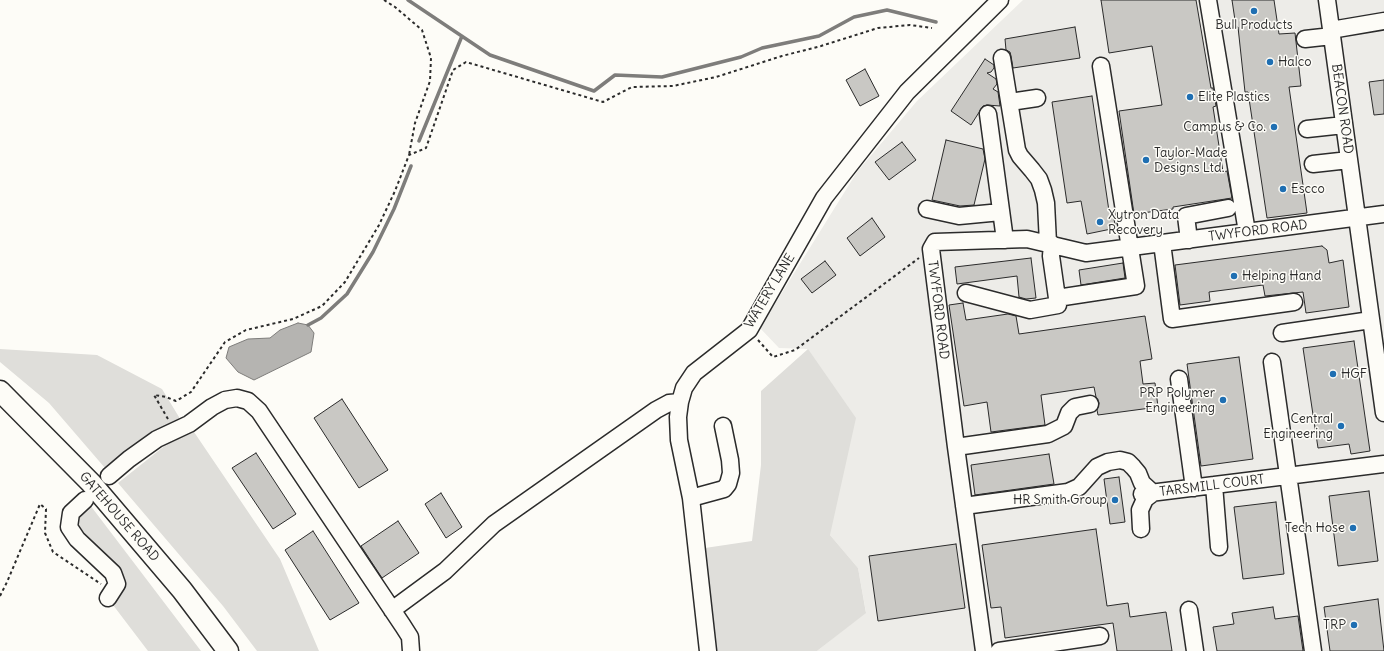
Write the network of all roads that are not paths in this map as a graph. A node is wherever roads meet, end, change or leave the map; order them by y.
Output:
1 (1000, 0) edge
2 (1208, 0) edge
3 (1327, 0) edge
4 (1384, 21) edge
5 (1331, 33) junction
6 (1305, 39) dead end
7 (1002, 58) dead end
8 (1101, 66) dead end
9 (1037, 98) dead end
10 (1010, 102) junction
11 (988, 114) dead end
12 (1344, 125) junction
13 (1307, 129) dead end
14 (1349, 160) junction
15 (1314, 164) dead end
16 (1228, 208) dead end
17 (927, 209) dead end
18 (1002, 212) junction
19 (1384, 214) edge
20 (1357, 218) junction
21 (1247, 232) junction
22 (1005, 240) junction
23 (1189, 240) junction
24 (1162, 243) junction
25 (1050, 244) junction
26 (1129, 247) junction
27 (966, 293) dead end
28 (1057, 298) junction
29 (1294, 302) dead end
30 (1371, 320) junction
31 (1282, 333) dead end
32 (1272, 362) dead end
33 (1381, 371) edge
34 (1179, 379) dead end
35 (0, 391) edge
36 (680, 402) junction
37 (1090, 404) dead end
38 (1384, 414) edge
39 (723, 426) dead end
40 (956, 447) junction
41 (1384, 464) edge
42 (109, 476) dead end
43 (1288, 476) junction
44 (1214, 486) junction
45 (1194, 488) junction
46 (1153, 493) junction
47 (1136, 495) dead end
48 (691, 498) junction
49 (85, 500) dead end
50 (964, 506) junction
51 (1141, 529) dead end
52 (1219, 547) dead end
53 (109, 596) road end
54 (392, 610) junction
55 (1189, 610) dead end
56 (1100, 636) dead end
57 (228, 651) edge
58 (411, 651) edge
59 (708, 651) edge
60 (984, 651) edge
61 (999, 651) edge
62 (1195, 651) edge
63 (1313, 651) edge

1 - 36 street, WATERY LANE
2 - 21 street
3 - 5 street, BEACON ROAD
4 - 5 street
5 - 6 street
5 - 12 street, BEACON ROAD
7 - 10 street
8 - 26 street
9 - 10 street
10 - 25 street
11 - 18 street
12 - 13 street
12 - 14 street, BEACON ROAD
14 - 15 street
14 - 20 street, BEACON ROAD
16 - 23 street
17 - 18 street
18 - 22 street
19 - 20 street, TWYFORD ROAD
20 - 21 street, TWYFORD ROAD
20 - 30 street, BEACON ROAD
21 - 23 street, TWYFORD ROAD
22 - 25 street, TWYFORD ROAD
22 - 40 street, TWYFORD ROAD
23 - 24 street, TWYFORD ROAD
24 - 26 street, TWYFORD ROAD
24 - 29 street
25 - 26 street, TWYFORD ROAD
25 - 28 street
26 - 28 street
27 - 28 street
30 - 31 street
30 - 33 street, BEACON ROAD
32 - 43 street
33 - 38 street, BEACON ROAD
34 - 45 street
35 - 57 main road, GATEHOUSE ROAD
36 - 48 street, WATERY LANE
36 - 54 street
37 - 40 street
39 - 48 street
40 - 50 street, TWYFORD ROAD
41 - 43 street, TARSMILL COURT
42 - 54 street
43 - 44 street, TARSMILL COURT
43 - 63 street
44 - 45 street, TARSMILL COURT
44 - 52 street
45 - 46 street, TARSMILL COURT
46 - 47 street, TARSMILL COURT
46 - 50 street
46 - 51 street
48 - 59 street, WATERY LANE
49 - 53 street
50 - 60 street, TWYFORD ROAD
54 - 58 street
55 - 62 street
56 - 61 street

